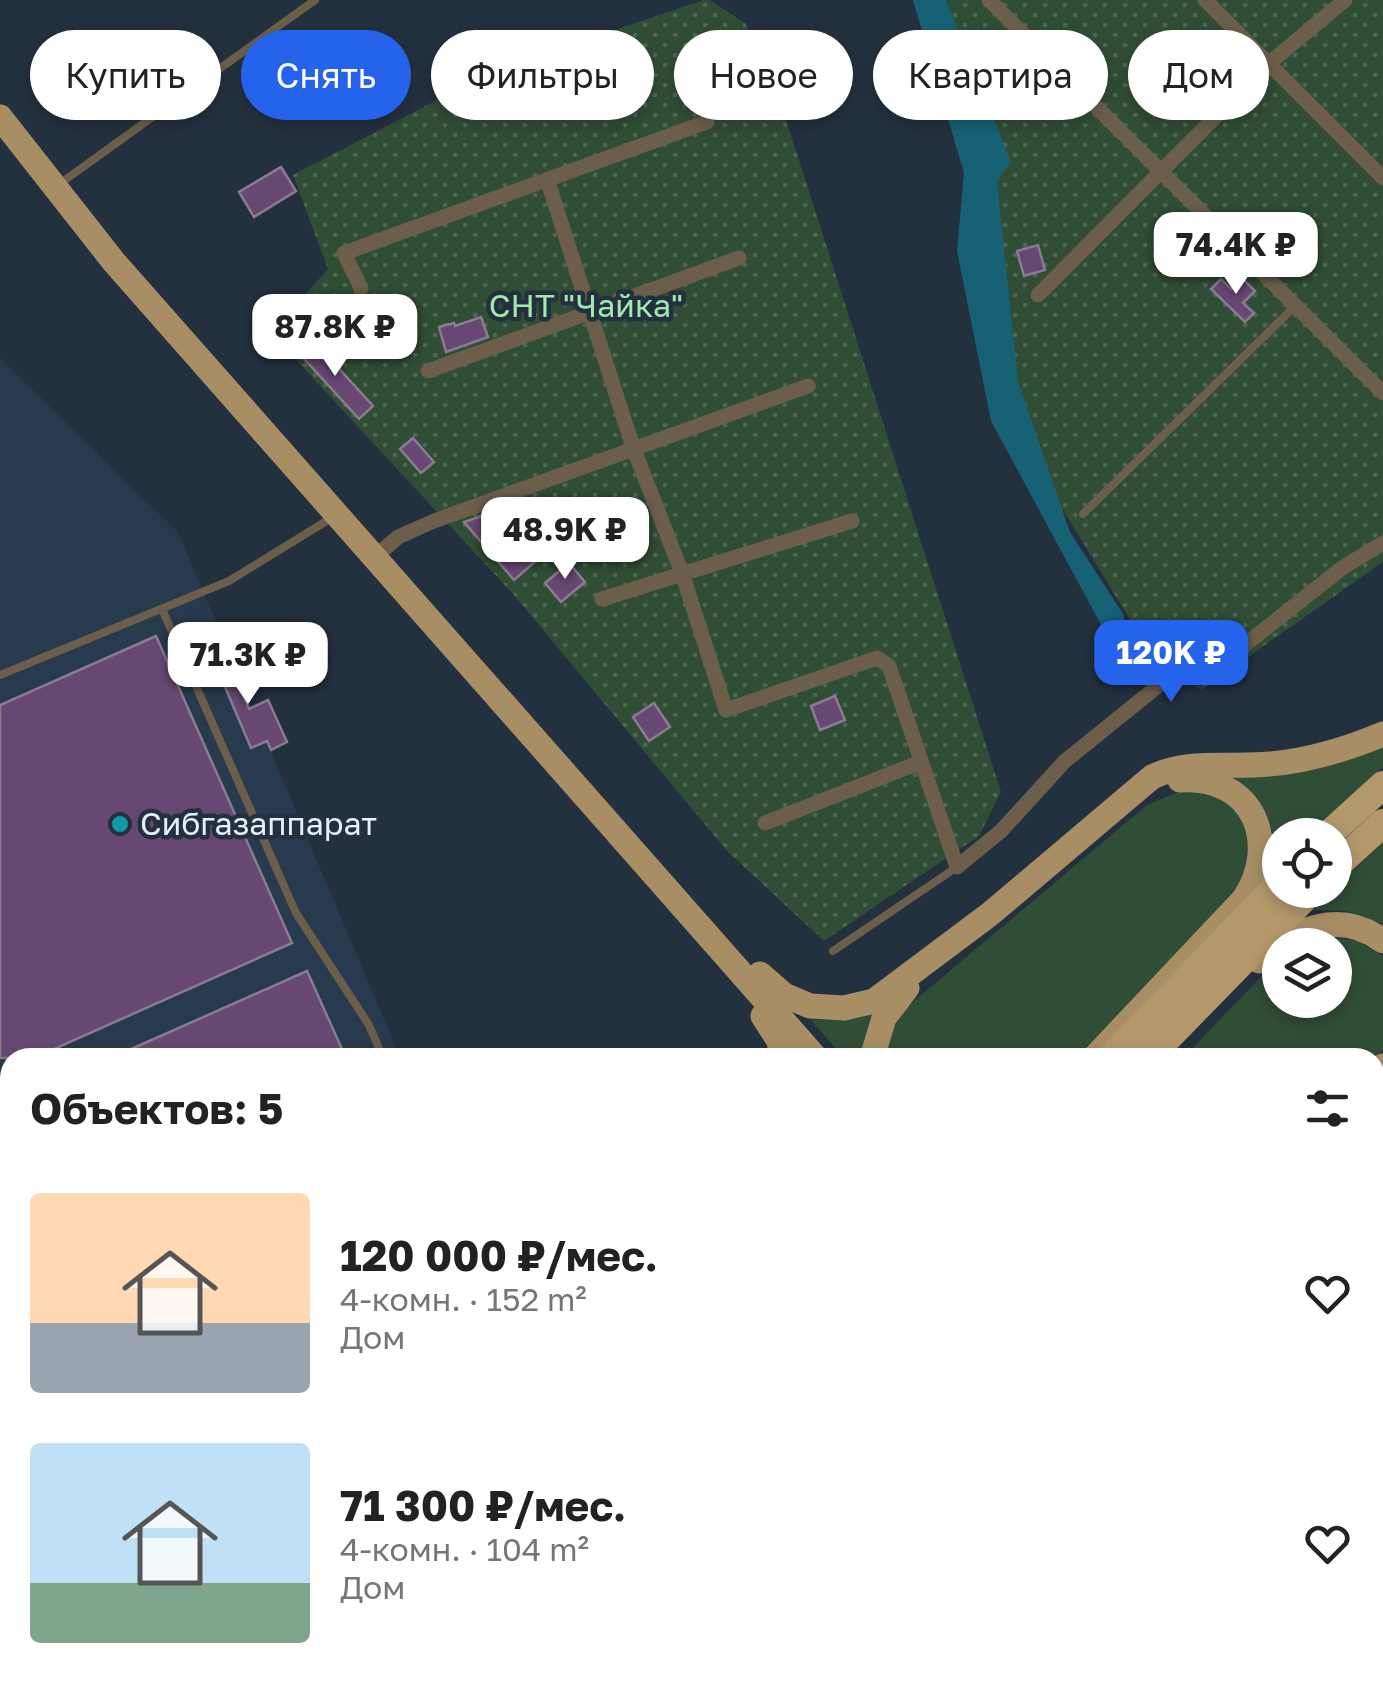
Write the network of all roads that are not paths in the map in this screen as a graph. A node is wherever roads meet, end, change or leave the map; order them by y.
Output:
1 (315, 0) edge
2 (989, 0) edge
3 (1204, 0) edge
4 (1345, 0) edge
5 (1234, 30) edge
6 (1269, 64) edge
7 (1269, 66) edge
8 (0, 117) edge
9 (1211, 120) edge
10 (707, 122) dead end
11 (1159, 171) junction
12 (1383, 178) edge
13 (548, 182) junction
14 (55, 188) junction
15 (739, 258) dead end
16 (361, 288) dead end
17 (1038, 295) dead end
18 (1294, 307) junction
19 (591, 314) junction
20 (428, 371) dead end
21 (808, 386) dead end
22 (1383, 394) edge
23 (633, 447) junction
24 (337, 514) junction
25 (1082, 514) dead end
26 (852, 521) dead end
27 (1383, 542) edge
28 (374, 558) junction
29 (682, 573) junction
30 (602, 599) dead end
31 (162, 609) junction
32 (468, 664) junction
33 (1, 672) edge
34 (1383, 734) edge
35 (921, 762) junction
36 (1383, 785) edge
37 (1347, 818) edge
38 (765, 823) dead end
39 (1383, 823) edge
40 (1352, 851) edge
41 (957, 867) junction
42 (1048, 867) junction
43 (1262, 902) edge
44 (1294, 908) edge
45 (990, 914) junction
46 (1383, 941) edge
47 (834, 950) dead end
48 (378, 1048) edge
49 (780, 1048) edge
50 (807, 1048) edge
51 (874, 1048) edge
52 (1103, 1048) edge
53 (1121, 1048) edge
54 (1158, 1048) edge
55 (1175, 1048) edge

1 - 14 lane
2 - 11 street
3 - 5 street
4 - 6 street
7 - 12 street
8 - 14 main road
9 - 11 street
10 - 13 street
11 - 17 street
11 - 18 street
13 - 16 street
13 - 19 street
14 - 24 main road
15 - 19 street
18 - 22 street
18 - 25 lane
19 - 20 street
19 - 23 street
21 - 23 street
23 - 28 street
23 - 29 street
24 - 28 main road
24 - 31 lane
26 - 29 street
27 - 41 street
28 - 32 main road
29 - 30 street
29 - 35 street
31 - 33 lane
31 - 48 lane
32 - 45 main road
32 - 49 main road
32 - 50 main road
34 - 42 main road
35 - 38 street
35 - 41 street
36 - 37 highway
39 - 40 highway
41 - 47 lane
42 - 45 main road
42 - 52 main road
43 - 53 highway
44 - 54 highway
45 - 51 main road
46 - 55 main road

